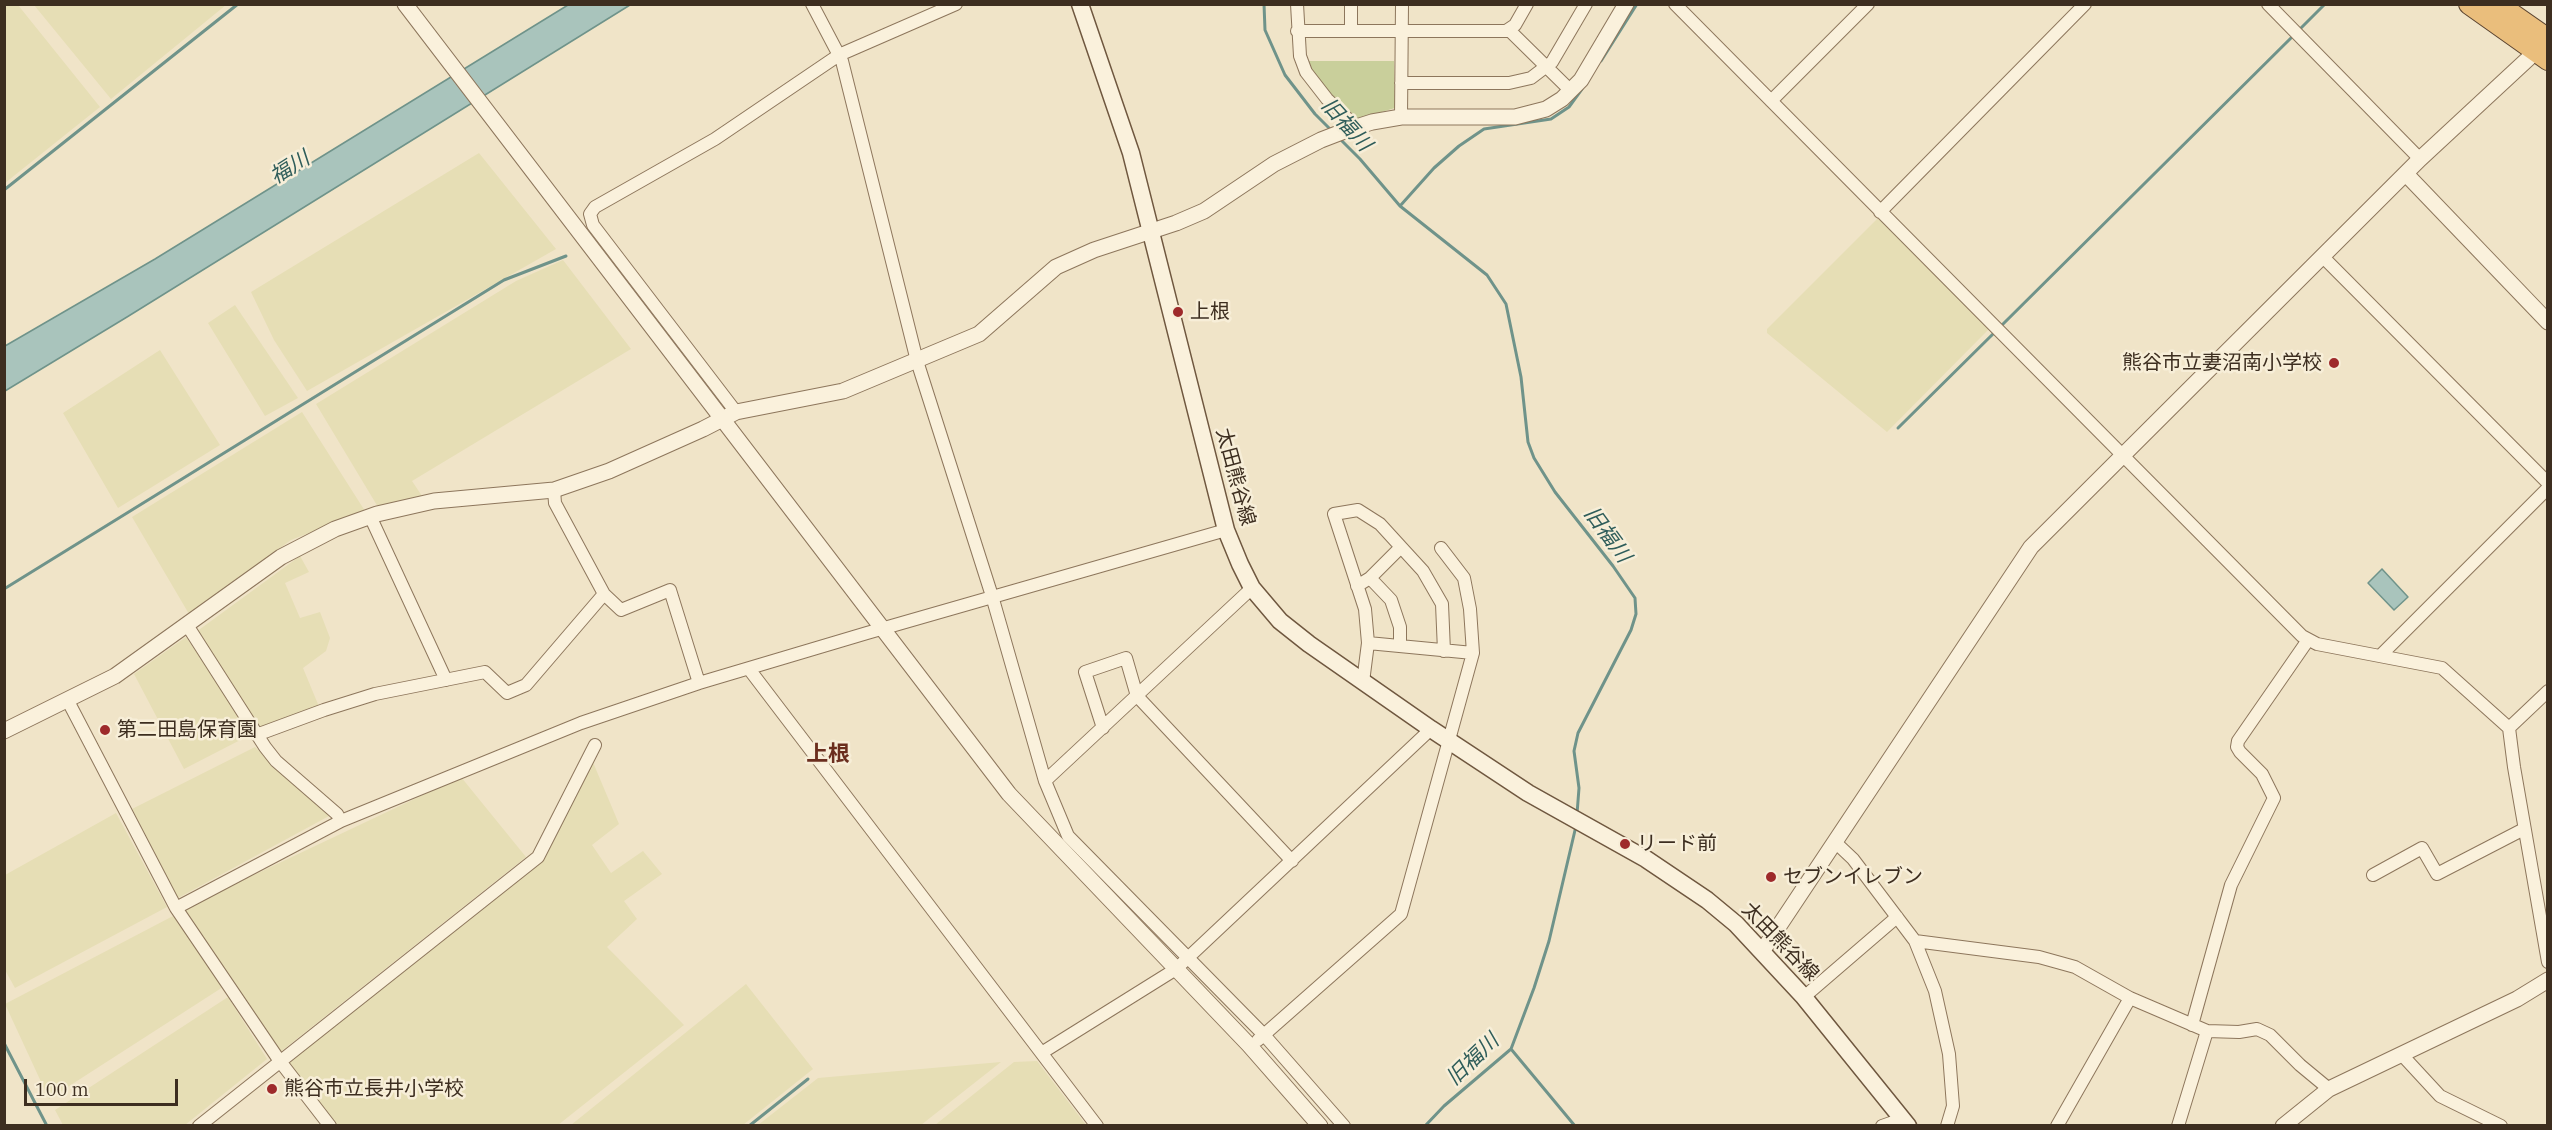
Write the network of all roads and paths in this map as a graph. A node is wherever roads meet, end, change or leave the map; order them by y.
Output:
1 (405, 4) edge
2 (812, 4) edge
3 (956, 4) edge
4 (1080, 4) edge
5 (1297, 4) edge
6 (1351, 4) edge
7 (1402, 4) edge
8 (1527, 4) edge
9 (1586, 4) edge
10 (1626, 4) edge
11 (1675, 4) edge
12 (1868, 4) edge
13 (2085, 4) edge
14 (2268, 4) edge
15 (2469, 4) edge
16 (2498, 4) edge
17 (1509, 30) junction
18 (1297, 31) junction
19 (1351, 31) junction
20 (1402, 31) junction
21 (2544, 48) edge
22 (840, 55) junction
23 (1547, 67) junction
24 (1401, 83) junction
25 (1571, 91) junction
26 (1771, 101) junction
27 (1401, 117) junction
28 (1350, 129) junction
29 (2421, 159) junction
30 (2406, 174) junction
31 (1880, 212) junction
32 (1150, 231) junction
33 (2323, 258) junction
34 (2547, 322) edge
35 (917, 360) junction
36 (736, 412) junction
37 (722, 420) junction
38 (2123, 455) junction
39 (2547, 483) edge
40 (2547, 488) edge
41 (554, 490) junction
42 (370, 516) junction
43 (1226, 530) junction
44 (1401, 547) junction
45 (1441, 548) dead end
46 (1370, 578) junction
47 (1357, 586) junction
48 (1252, 588) junction
49 (604, 594) junction
50 (992, 596) junction
51 (187, 625) junction
52 (881, 628) junction
53 (2308, 640) junction
54 (1368, 643) junction
55 (1400, 646) junction
56 (1444, 651) junction
57 (1473, 653) junction
58 (2380, 655) junction
59 (748, 669) junction
60 (446, 680) junction
61 (1363, 682) junction
62 (699, 683) junction
63 (2547, 691) edge
64 (1137, 696) junction
65 (68, 701) junction
66 (1103, 728) junction
67 (2509, 728) junction
68 (1431, 729) junction
69 (4, 730) edge
70 (259, 734) junction
71 (1449, 742) junction
72 (595, 745) dead end
73 (1045, 781) junction
74 (341, 821) junction
75 (2524, 829) junction
76 (1835, 842) junction
77 (1292, 861) junction
78 (2373, 875) dead end
79 (176, 908) junction
80 (1897, 917) junction
81 (1915, 941) junction
82 (1763, 950) junction
83 (1188, 957) junction
84 (2547, 962) edge
85 (1176, 969) junction
86 (2547, 980) edge
87 (1804, 998) junction
88 (2130, 998) junction
89 (2192, 1025) junction
90 (2207, 1031) junction
91 (1264, 1036) junction
92 (1249, 1045) junction
93 (1043, 1053) junction
94 (2403, 1056) junction
95 (279, 1060) junction
96 (2329, 1089) junction
97 (1905, 1122) edge
98 (199, 1125) edge
99 (330, 1125) edge
100 (1097, 1125) edge
101 (1320, 1125) edge
102 (1344, 1125) edge
103 (1882, 1125) edge
104 (1947, 1125) edge
105 (2057, 1125) edge
106 (2178, 1125) edge
107 (2283, 1125) edge
108 (2501, 1125) edge

1 - 37 street
2 - 22 street
3 - 22 street
4 - 32 main road, 太田熊谷線
5 - 18 street
6 - 19 street
7 - 20 street
8 - 17 street
9 - 23 street
10 - 25 street
11 - 26 street
12 - 26 street
13 - 31 street
14 - 29 street
15 - 21 highway
16 - 21 highway
17 - 20 street
17 - 23 street
18 - 19 street
18 - 28 street
19 - 20 street
20 - 24 street
21 - 29 street
22 - 35 street
22 - 36 street
23 - 24 street
23 - 25 street
24 - 27 street
25 - 27 street
26 - 31 street
27 - 28 street
28 - 32 street
29 - 30 street
30 - 33 street
30 - 34 street
31 - 38 street
32 - 35 street
32 - 43 main road, 太田熊谷線
33 - 38 street
33 - 39 street
35 - 36 street
35 - 50 street
36 - 37 street
37 - 41 street
37 - 52 street
38 - 53 street
38 - 76 street
40 - 58 street
41 - 42 street
41 - 49 street
42 - 51 street
42 - 60 street
43 - 48 main road, 太田熊谷線
43 - 50 street
44 - 46 street
44 - 47 street
44 - 56 street
45 - 57 street
46 - 47 street
46 - 55 street
47 - 54 street
48 - 61 main road, 太田熊谷線
48 - 64 street
49 - 60 street
49 - 62 street
50 - 52 street
50 - 73 street
51 - 65 street
51 - 70 street
52 - 59 street
52 - 85 street
53 - 58 street
53 - 89 street
54 - 55 street
54 - 61 street
55 - 56 street
56 - 57 street
57 - 71 street
58 - 67 street
59 - 62 street
59 - 93 street
60 - 70 street
61 - 68 main road, 太田熊谷線
62 - 74 street
63 - 67 street
64 - 66 street
64 - 66 street
64 - 77 street
65 - 69 street
65 - 79 street
66 - 73 street
67 - 75 street
68 - 71 main road, 太田熊谷線
68 - 77 street
70 - 74 street
71 - 82 main road, 太田熊谷線
71 - 91 street
72 - 95 street
73 - 83 street
74 - 79 street
75 - 78 street
75 - 84 street
76 - 80 street
76 - 82 street
77 - 83 street
79 - 95 street
80 - 81 street
80 - 87 street
81 - 88 street
81 - 104 street
82 - 87 main road, 太田熊谷線
83 - 85 street
83 - 91 street
85 - 92 street
85 - 93 street
86 - 94 street
87 - 97 main road, 太田熊谷線
88 - 89 street
88 - 105 street
89 - 90 street
90 - 96 street
90 - 106 street
91 - 92 street
91 - 102 street
92 - 101 street
93 - 100 street
94 - 96 street
94 - 108 street
95 - 98 street
95 - 99 street
96 - 107 street
97 - 103 street

